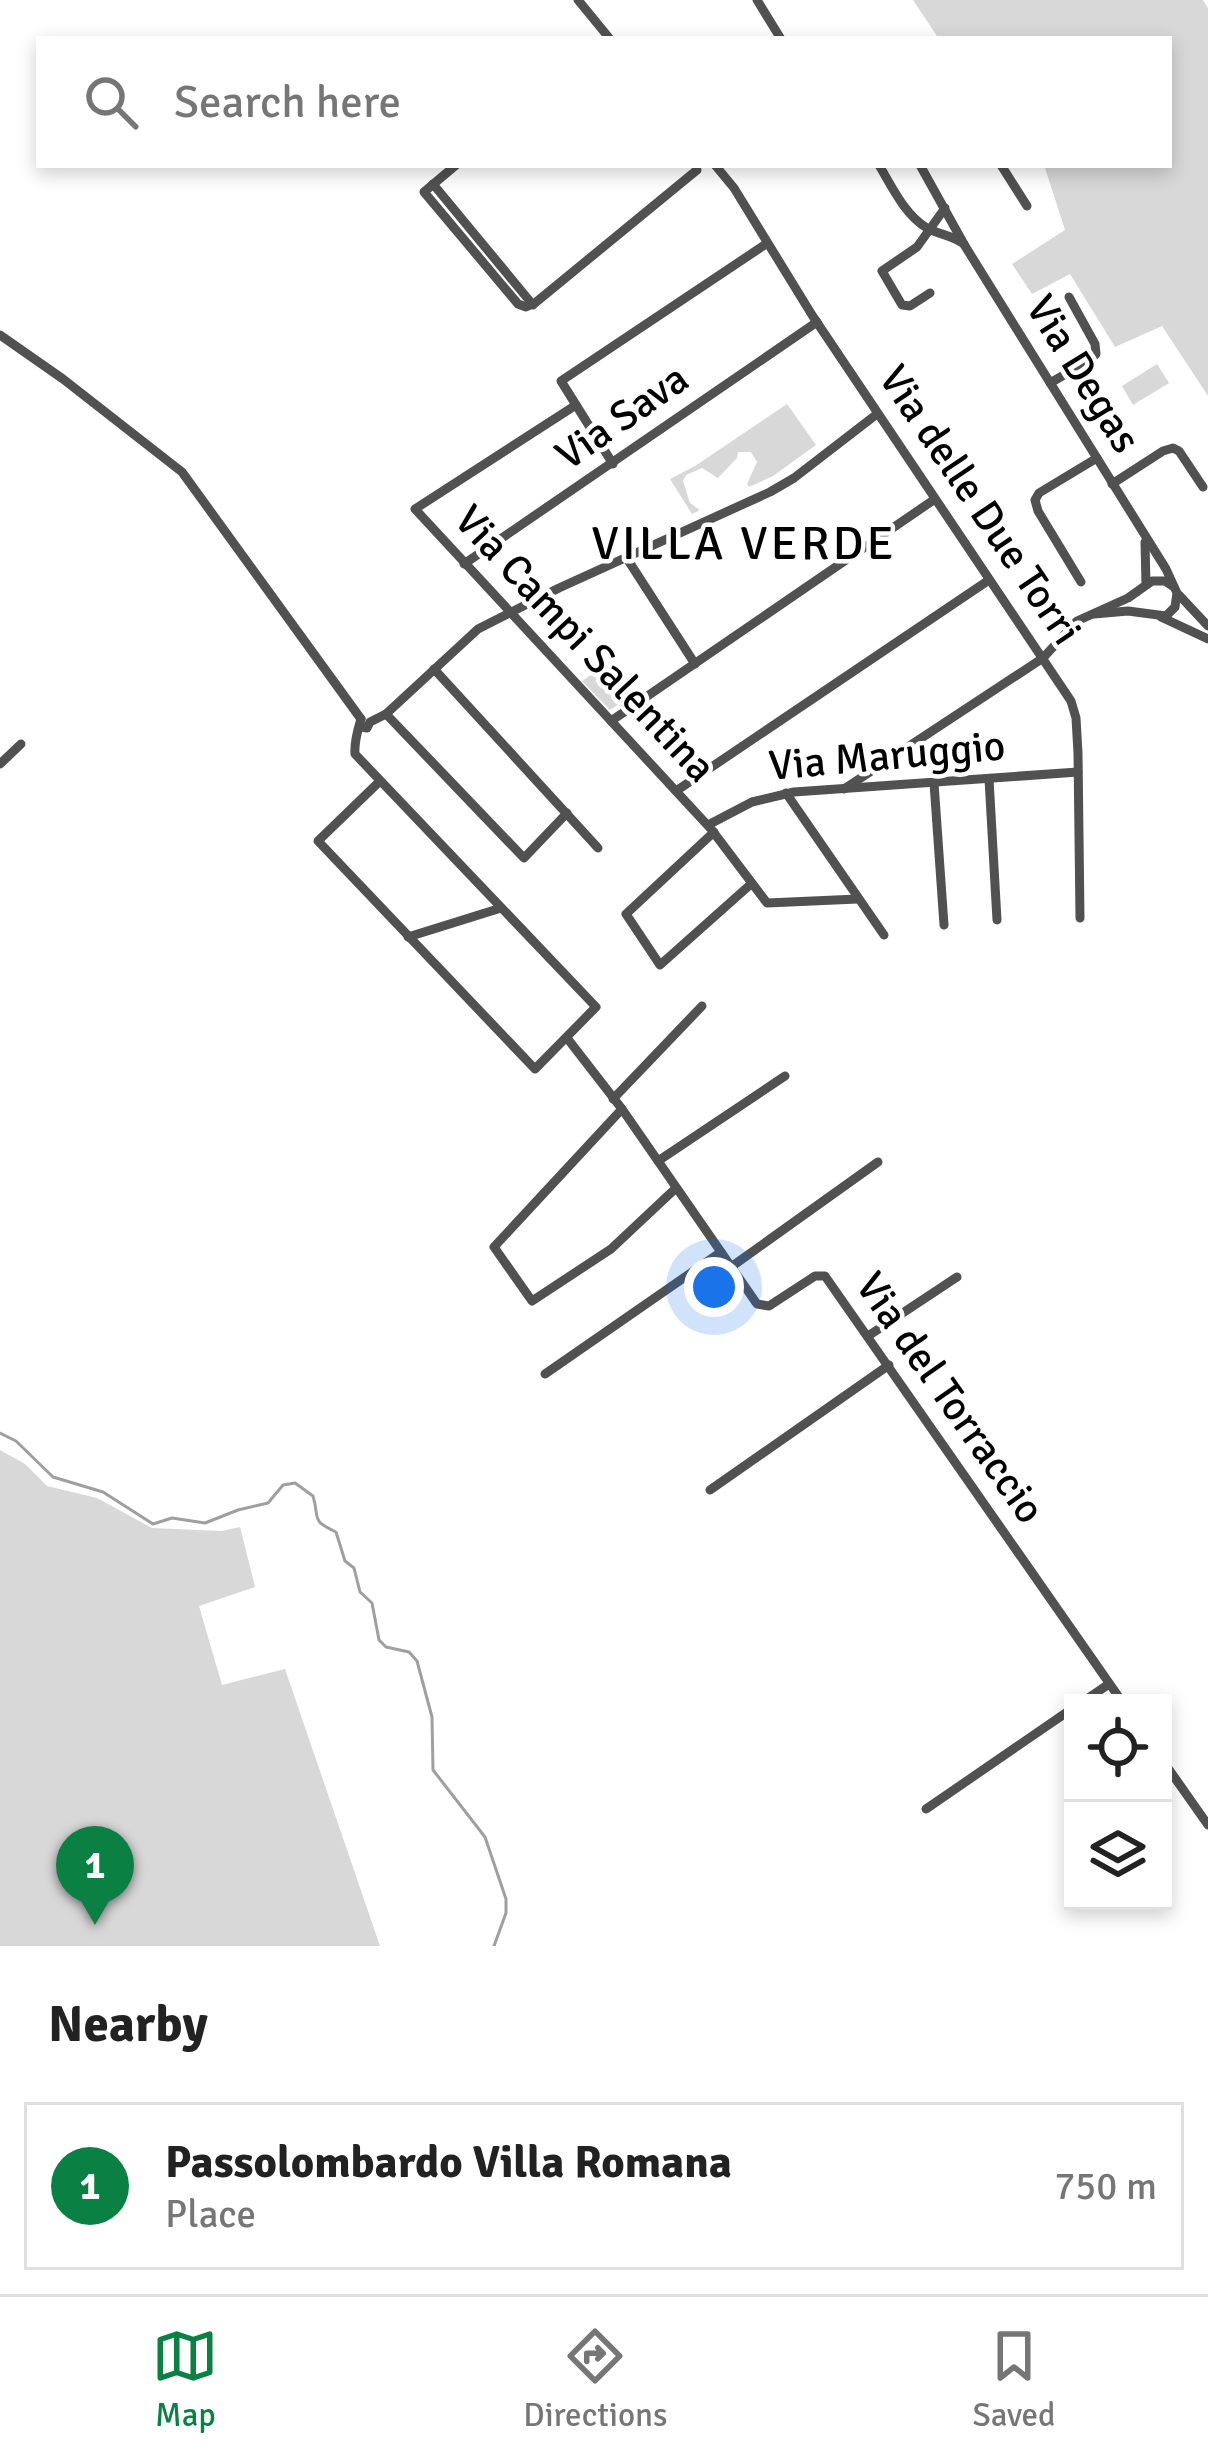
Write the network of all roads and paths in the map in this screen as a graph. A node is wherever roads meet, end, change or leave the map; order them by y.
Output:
1 (578, 0) edge
2 (757, 0) edge
3 (608, 36) edge
4 (779, 36) edge
5 (452, 168) edge
6 (717, 168) edge
7 (883, 168) edge
8 (922, 168) edge
9 (1003, 168) edge
10 (697, 170) dead end
11 (1027, 206) dead end
12 (945, 208) junction
13 (929, 229) junction
14 (766, 244) junction
15 (965, 246) junction
16 (930, 293) dead end
17 (1070, 297) dead end
18 (817, 322) junction
19 (0, 334) edge
20 (1050, 383) junction
21 (576, 405) junction
22 (877, 414) junction
23 (1097, 458) junction
24 (613, 464) junction
25 (1112, 484) junction
26 (1202, 487) dead end
27 (935, 500) junction
28 (1144, 537) junction
29 (626, 557) junction
30 (464, 564) junction
31 (989, 580) junction
32 (1081, 582) dead end
33 (1144, 588) junction
34 (1176, 590) junction
35 (510, 611) junction
36 (1094, 614) junction
37 (1157, 616) junction
38 (1208, 626) edge
39 (1208, 639) edge
40 (1043, 658) junction
41 (695, 664) junction
42 (434, 669) junction
43 (386, 714) junction
44 (611, 721) junction
45 (364, 723) junction
46 (21, 744) dead end
47 (0, 764) edge
48 (1078, 772) junction
49 (989, 779) junction
50 (380, 781) junction
51 (934, 783) junction
52 (844, 789) junction
53 (676, 791) junction
54 (787, 793) junction
55 (567, 813) junction
56 (711, 829) junction
57 (598, 848) dead end
58 (752, 884) junction
59 (858, 899) junction
60 (501, 908) junction
61 (1080, 918) dead end
62 (997, 920) dead end
63 (944, 925) dead end
64 (884, 935) dead end
65 (408, 937) junction
66 (702, 1006) dead end
67 (567, 1037) junction
68 (785, 1076) dead end
69 (613, 1099) junction
70 (622, 1109) junction
71 (658, 1161) junction
72 (878, 1162) dead end
73 (676, 1188) junction
74 (721, 1252) junction
75 (731, 1267) junction
76 (957, 1277) dead end
77 (868, 1336) junction
78 (889, 1365) junction
79 (545, 1374) dead end
80 (710, 1490) dead end
81 (1109, 1684) junction
82 (1094, 1694) edge
83 (1116, 1694) edge
84 (1064, 1714) edge
85 (1172, 1774) edge
86 (926, 1809) dead end
87 (1208, 1825) edge

1 - 3 street
2 - 4 street
5 - 10 street
6 - 14 street, Via delle Due Torri
7 - 13 street
8 - 12 street, Via Degas
9 - 11 street
12 - 13 street
12 - 15 street, Via Degas
13 - 15 street
13 - 16 street
14 - 18 street, Via delle Due Torri
14 - 21 street
15 - 20 street, Via Degas
17 - 20 street
18 - 22 street, Via delle Due Torri
18 - 24 street, Via Sava
19 - 45 street
20 - 23 street, Via Degas
21 - 24 street
21 - 30 street, Via Campi Salentina
22 - 27 street, Via delle Due Torri
22 - 29 street
23 - 25 street, Via Degas
23 - 32 street
24 - 30 street, Via Sava
25 - 26 street
25 - 28 street, Via Degas
27 - 31 street, Via delle Due Torri
27 - 41 street
28 - 33 street, Via Degas
28 - 34 street, Via Degas
29 - 35 street
29 - 41 street
30 - 35 street, Via Campi Salentina
31 - 40 street, Via delle Due Torri
31 - 53 street
33 - 34 street
33 - 36 street
33 - 37 street
34 - 37 street
34 - 38 street, Via Degas
35 - 42 street
35 - 44 street, Via Campi Salentina
36 - 37 street
36 - 40 street
37 - 39 street
40 - 48 street, Via delle Due Torri
40 - 52 street
41 - 44 street
42 - 43 street
42 - 55 street
43 - 45 street
43 - 55 street
44 - 53 street, Via Campi Salentina
45 - 50 street
46 - 47 street
48 - 49 street, Via Maruggio
48 - 61 street, Via delle Due Torri
49 - 51 street, Via Maruggio
49 - 62 street
50 - 60 street
50 - 65 street
51 - 52 street, Via Maruggio
51 - 63 street
52 - 54 street, Via Maruggio
53 - 56 street, Via Campi Salentina
54 - 56 street, Via Maruggio
54 - 59 street
55 - 57 street
56 - 58 street, Via Campi Salentina
56 - 58 street, Via Maruggio
58 - 59 street
59 - 64 street
60 - 65 street
60 - 67 street
65 - 67 street
66 - 69 street
67 - 69 street, Via del Torraccio
68 - 71 street
69 - 70 street, Via del Torraccio
70 - 71 street, Via del Torraccio
70 - 73 street
71 - 73 street, Via del Torraccio
72 - 75 street
73 - 74 street, Via del Torraccio
74 - 75 street, Via del Torraccio
74 - 79 street
75 - 77 street, Via del Torraccio
76 - 77 street
77 - 78 street, Via del Torraccio
78 - 80 street
78 - 81 street, Via del Torraccio
81 - 82 street
81 - 83 street, Via del Torraccio
84 - 86 street
85 - 87 street

